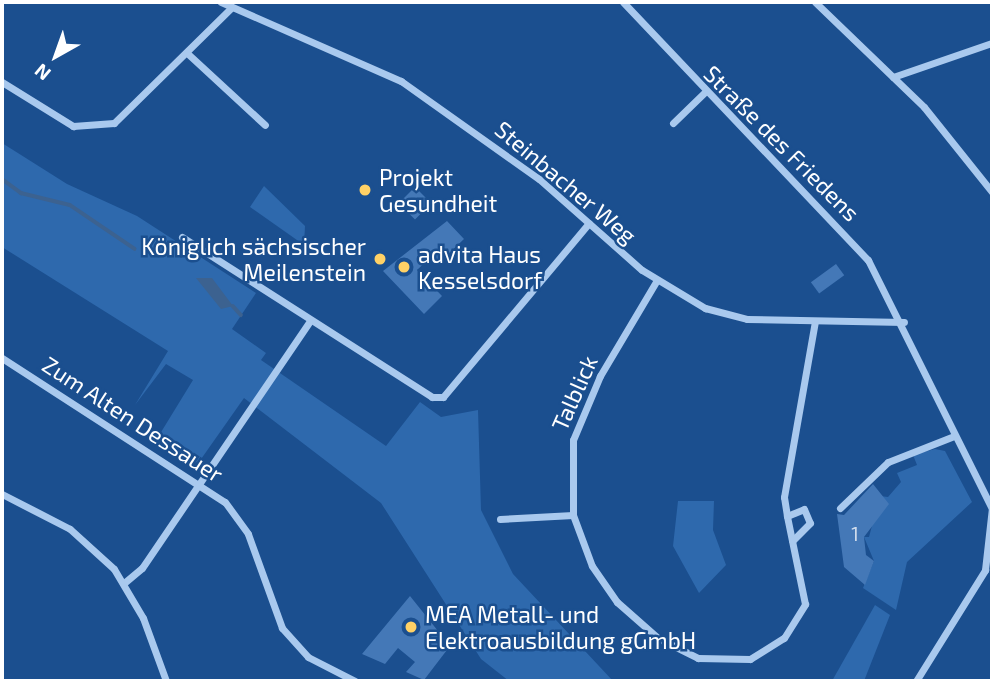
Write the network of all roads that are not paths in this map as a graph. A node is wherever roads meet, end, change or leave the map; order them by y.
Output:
1 (221, 2) edge
2 (623, 2) edge
3 (815, 2) edge
4 (231, 8) junction
5 (992, 43) edge
6 (187, 53) junction
7 (893, 77) junction
8 (2, 82) edge
9 (704, 93) junction
10 (673, 123) dead end
11 (265, 125) dead end
12 (991, 189) edge
13 (589, 223) junction
14 (183, 237) dead end
15 (657, 280) junction
16 (310, 321) junction
17 (815, 322) junction
18 (904, 323) junction
19 (2, 358) edge
20 (954, 436) junction
21 (199, 482) junction
22 (2, 494) edge
23 (840, 508) dead end
24 (992, 508) edge
25 (573, 515) junction
26 (787, 516) junction
27 (500, 519) dead end
28 (792, 541) junction
29 (124, 583) junction
30 (166, 681) edge
31 (355, 681) edge
32 (916, 681) edge

1 - 4 street, Steinbacher Weg
2 - 9 street, Straße des Friedens
3 - 7 street
4 - 6 street
4 - 13 street, Steinbacher Weg
5 - 7 street
6 - 8 street
6 - 11 street
7 - 12 street
9 - 10 street
9 - 18 street, Straße des Friedens
13 - 15 street, Steinbacher Weg
13 - 16 street
14 - 16 street
15 - 17 street, Steinbacher Weg
15 - 25 street, Talblick
16 - 21 street
17 - 18 street, Steinbacher Weg
17 - 26 street, Talblick
18 - 20 street, Straße des Friedens
19 - 21 street, Zum Alten Dessauer
20 - 23 street
20 - 24 street, Straße des Friedens
21 - 29 street
21 - 31 street, Zum Alten Dessauer
22 - 29 street
24 - 32 street
25 - 27 street
25 - 28 street, Talblick
26 - 28 street, Talblick
26 - 28 street
29 - 30 street

